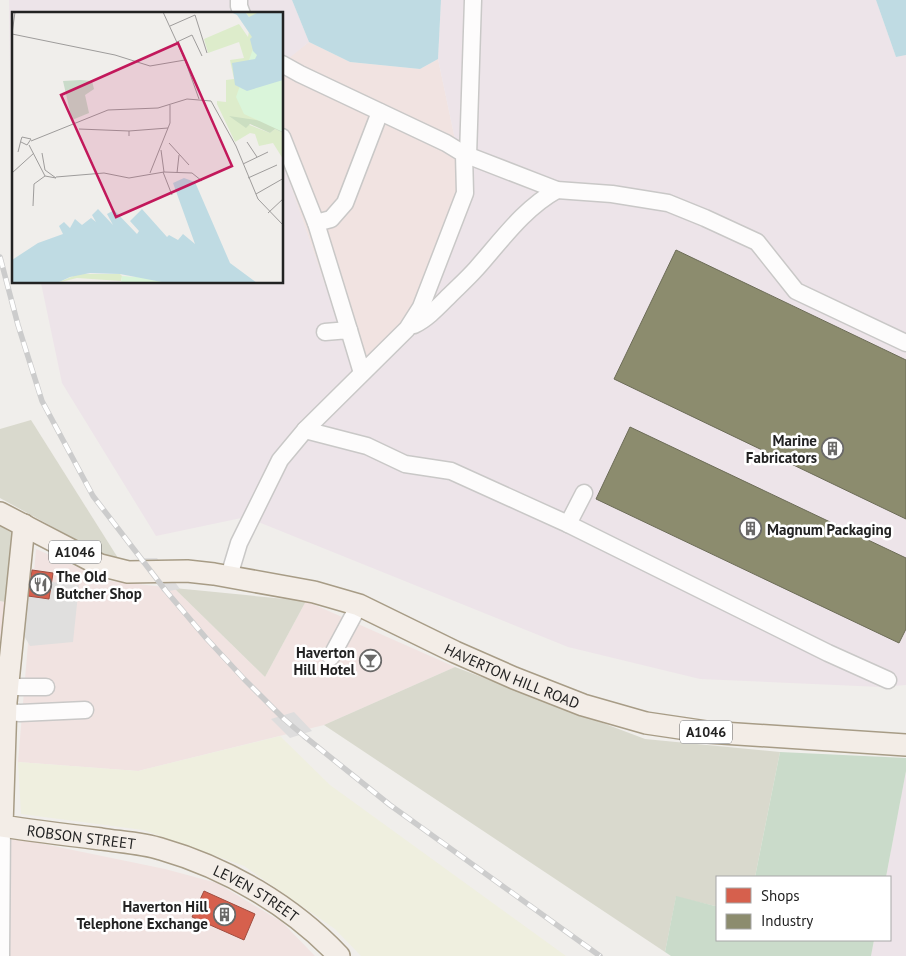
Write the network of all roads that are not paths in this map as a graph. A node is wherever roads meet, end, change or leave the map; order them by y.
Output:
1 (473, 0) edge
2 (284, 65) edge
3 (380, 112) junction
4 (284, 142) edge
5 (466, 155) junction
6 (557, 190) junction
7 (316, 223) junction
8 (407, 329) junction
9 (349, 330) junction
10 (325, 332) dead end
11 (906, 343) edge
12 (362, 373) junction
13 (305, 430) junction
14 (584, 493) dead end
15 (0, 512) edge
16 (568, 524) junction
17 (24, 525) junction
18 (229, 576) junction
19 (359, 605) junction
20 (331, 657) dead end
21 (888, 680) dead end
22 (8, 687) junction
23 (46, 687) dead end
24 (85, 710) dead end
25 (6, 712) junction
26 (906, 746) edge
27 (2, 826) junction
28 (160, 849) joint
29 (1, 956) edge
30 (339, 956) edge

1 - 5 street
2 - 3 street
3 - 5 street
3 - 7 street
4 - 7 street
5 - 6 street
5 - 8 street
6 - 8 street
6 - 11 street
7 - 9 street
8 - 12 street
9 - 10 street
9 - 12 street
12 - 13 street
13 - 16 street
13 - 18 street
14 - 16 street
15 - 17 main road, A1046
16 - 21 street
17 - 18 main road, HAVERTON HILL ROAD / A1046
17 - 22 main road
18 - 19 main road, HAVERTON HILL ROAD / A1046
19 - 20 street
19 - 26 main road, HAVERTON HILL ROAD / A1046
22 - 23 street
22 - 25 main road
24 - 25 street
25 - 27 main road
27 - 28 main road, ROBSON STREET
27 - 29 street
28 - 30 main road, LEVEN STREET

